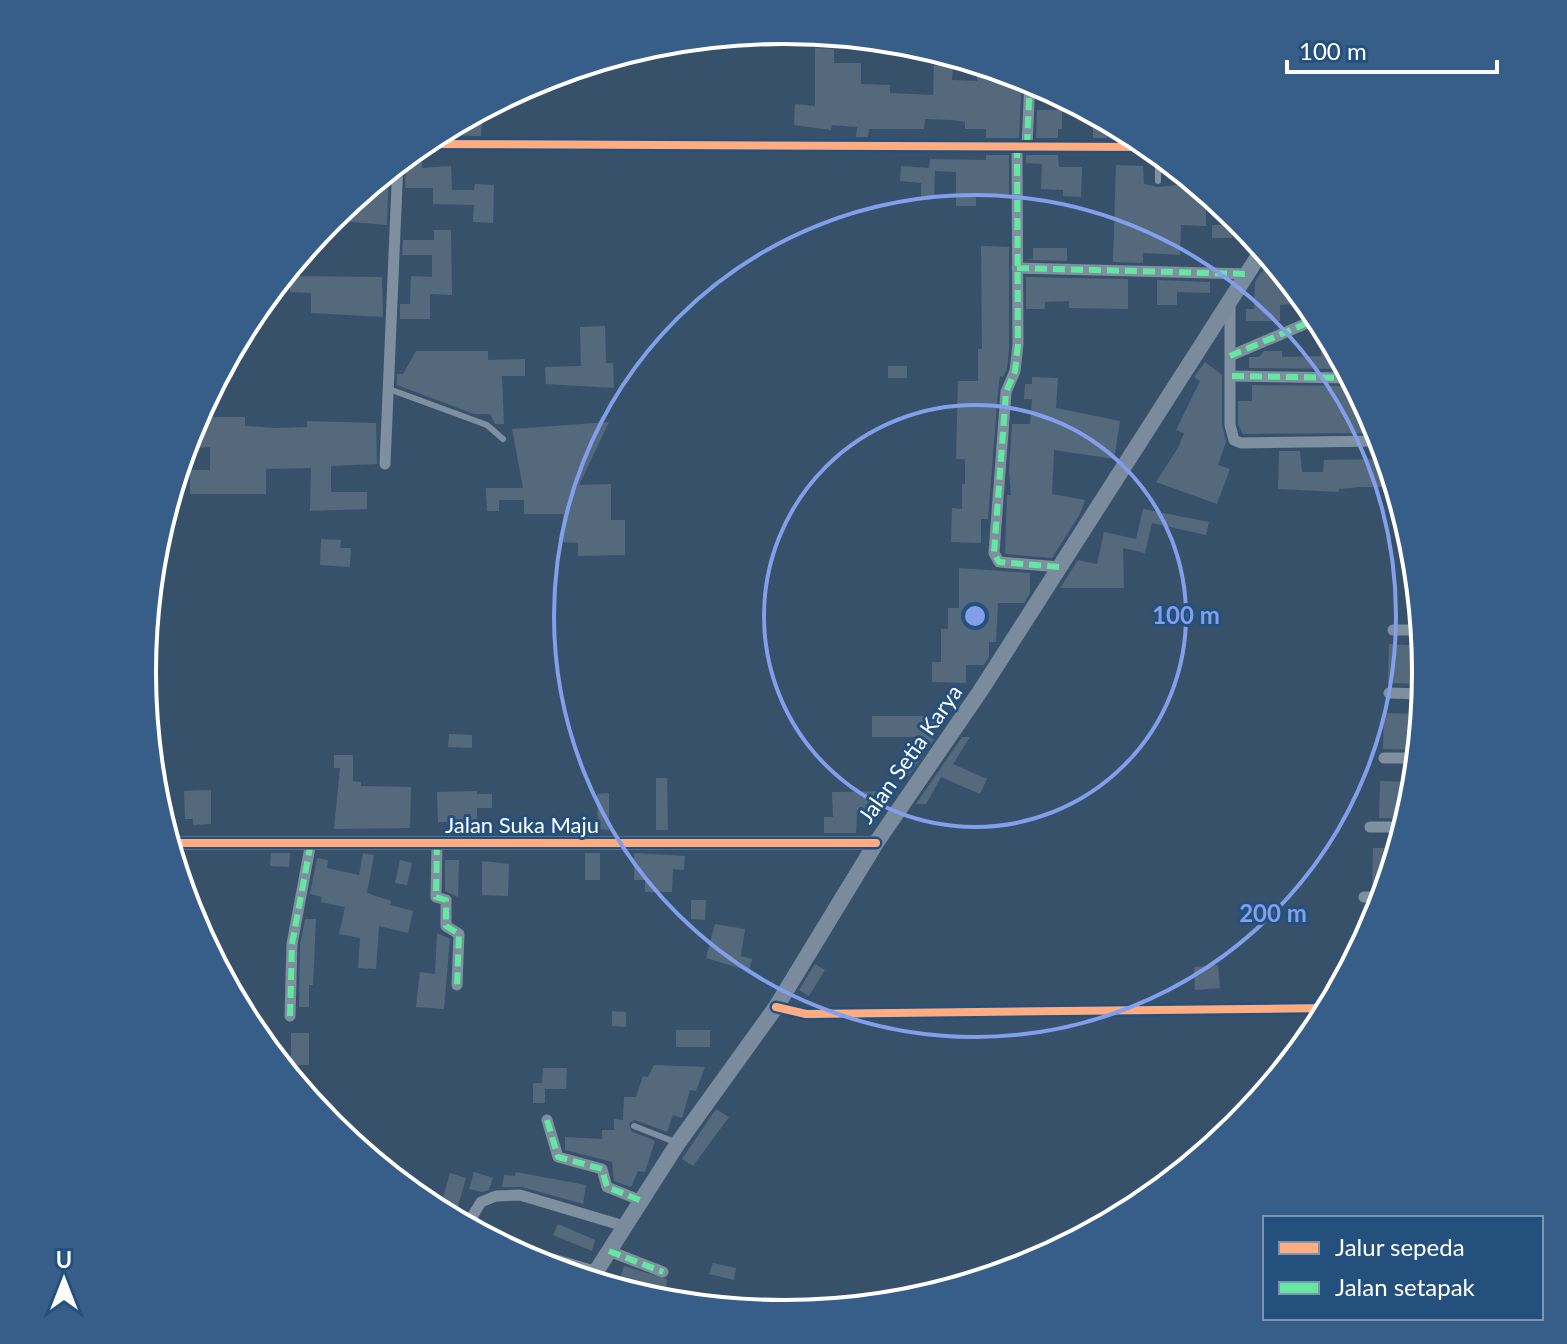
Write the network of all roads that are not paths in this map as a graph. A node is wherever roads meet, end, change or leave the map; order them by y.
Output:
1 (1028, 94) edge
2 (444, 144) edge
3 (1022, 146) junction
4 (1127, 147) edge
5 (1158, 168) edge
6 (397, 177) edge
7 (1158, 181) dead end
8 (1257, 259) edge
9 (1017, 268) junction
10 (1248, 274) junction
11 (1230, 302) junction
12 (1306, 323) edge
13 (1230, 356) junction
14 (1232, 376) junction
15 (1338, 378) edge
16 (386, 387) junction
17 (503, 439) dead end
18 (1367, 441) edge
19 (385, 464) dead end
20 (1060, 567) junction
21 (1393, 630) dead end
22 (1410, 630) edge
23 (1389, 693) dead end
24 (1411, 694) edge
25 (1384, 758) dead end
26 (1405, 758) edge
27 (1370, 827) dead end
28 (1392, 827) edge
29 (311, 842) junction
30 (179, 843) edge
31 (437, 843) junction
32 (876, 843) junction
33 (1364, 897) dead end
34 (1370, 897) edge
35 (457, 985) dead end
36 (776, 1007) junction
37 (1314, 1008) edge
38 (290, 1016) dead end
39 (547, 1120) dead end
40 (634, 1126) dead end
41 (678, 1143) junction
42 (642, 1201) junction
43 (472, 1217) edge
44 (624, 1226) junction
45 (609, 1251) junction
46 (596, 1271) edge
47 (663, 1272) dead end

1 - 3 street
2 - 3 street
3 - 4 street
3 - 9 street
5 - 7 lane
6 - 16 street
8 - 10 main road, Jalan Setia Karya
9 - 10 street
9 - 20 street
10 - 11 main road, Jalan Setia Karya
11 - 13 street
11 - 20 main road, Jalan Setia Karya
12 - 13 street
13 - 14 street
14 - 15 street
14 - 18 street
16 - 17 lane
16 - 19 street
20 - 32 main road, Jalan Setia Karya
21 - 22 street
23 - 24 street
25 - 26 street
27 - 28 street
29 - 30 street, Jalan Suka Maju
29 - 31 street, Jalan Suka Maju
29 - 38 street
31 - 32 street, Jalan Suka Maju
31 - 35 street
32 - 36 main road, Jalan Setia Karya
33 - 34 street
36 - 37 street
36 - 41 main road, Jalan Setia Karya
39 - 42 street
40 - 41 lane
41 - 42 main road, Jalan Setia Karya
42 - 44 main road, Jalan Setia Karya
43 - 44 street
44 - 45 main road, Jalan Setia Karya
45 - 46 main road, Jalan Setia Karya
45 - 47 street

